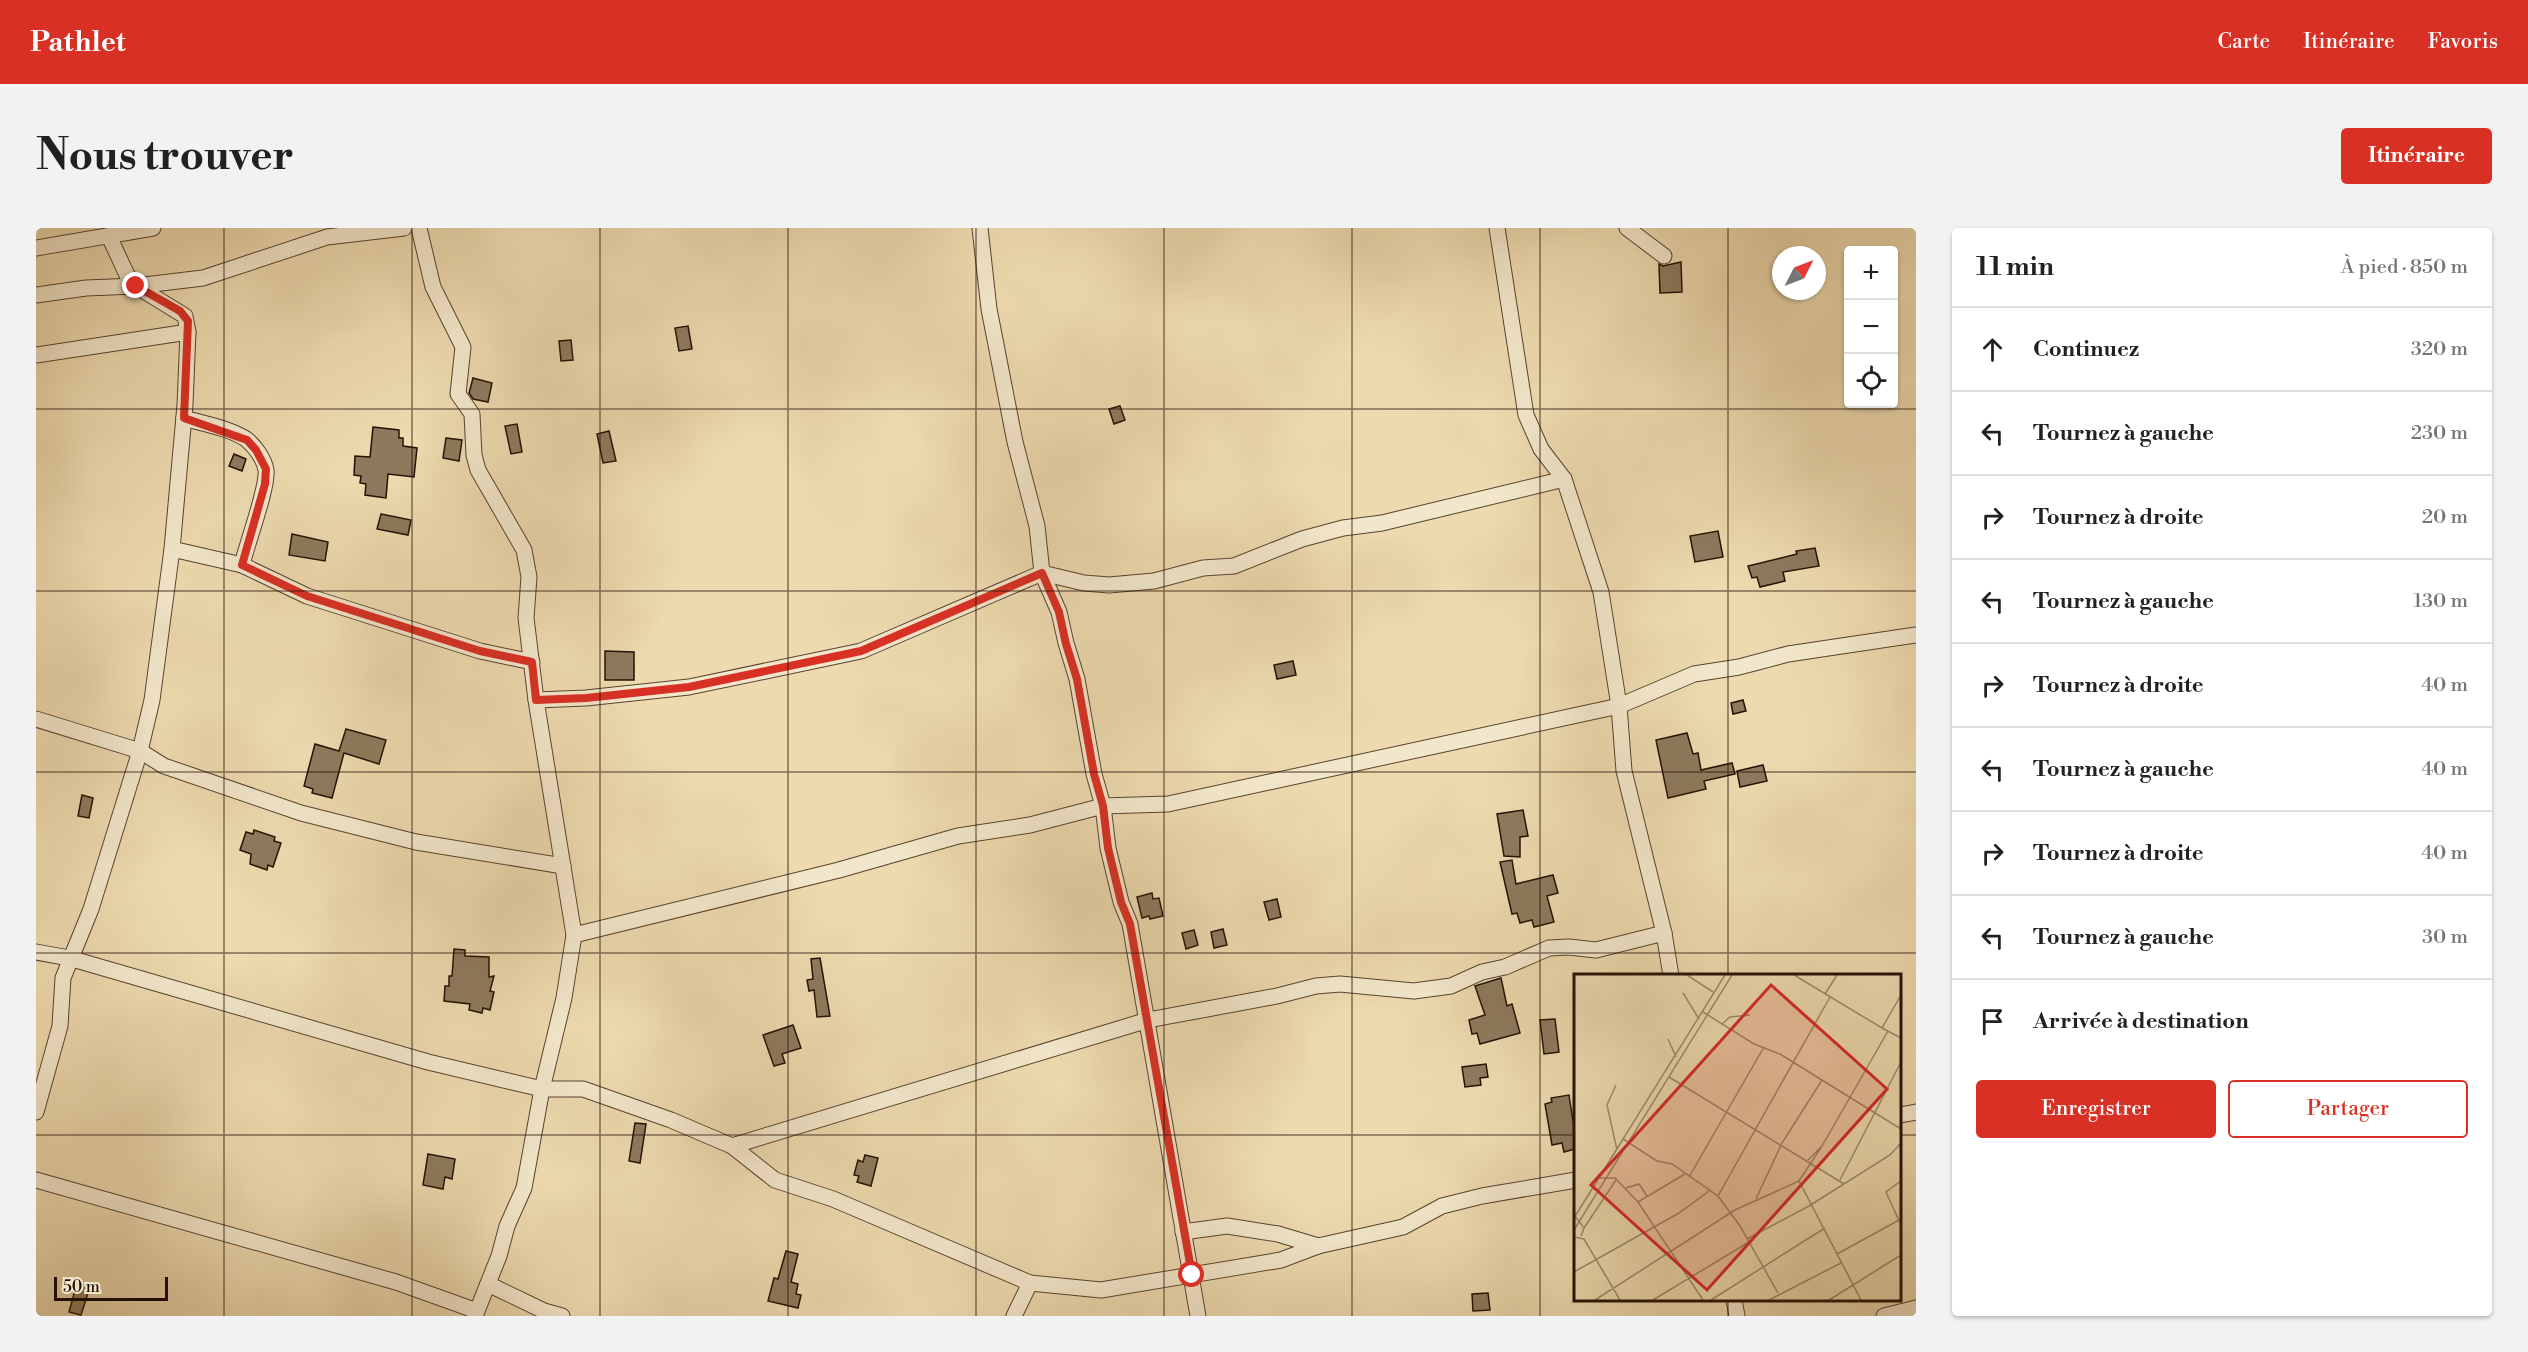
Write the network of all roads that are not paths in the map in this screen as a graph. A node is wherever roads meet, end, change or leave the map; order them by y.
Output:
1 (153, 228) edge
2 (404, 228) edge
3 (419, 228) edge
4 (980, 228) edge
5 (1497, 228) edge
6 (1627, 228) edge
7 (109, 236) junction
8 (36, 248) edge
9 (1664, 256) dead end
10 (136, 286) junction
11 (36, 295) edge
12 (188, 332) junction
13 (36, 355) edge
14 (184, 418) junction
15 (1564, 479) junction
16 (172, 549) junction
17 (242, 565) junction
18 (1042, 573) junction
19 (1916, 635) edge
20 (532, 662) junction
21 (536, 700) junction
22 (1619, 706) junction
23 (36, 719) edge
24 (140, 751) junction
25 (1103, 806) junction
26 (563, 866) junction
27 (1664, 933) junction
28 (574, 935) junction
29 (36, 952) edge
30 (69, 958) junction
31 (1671, 974) edge
32 (1148, 1020) junction
33 (542, 1089) junction
34 (36, 1112) edge
35 (1916, 1112) edge
36 (1901, 1115) edge
37 (732, 1146) junction
38 (36, 1180) edge
39 (1574, 1180) edge
40 (1183, 1233) junction
41 (1318, 1246) junction
42 (1192, 1275) junction
43 (1030, 1283) junction
44 (488, 1284) junction
45 (1734, 1301) edge
46 (1916, 1308) edge
47 (476, 1313) edge
48 (562, 1316) edge
49 (1014, 1316) edge
50 (1198, 1316) edge
51 (1737, 1316) edge
52 (1884, 1316) edge

1 - 7 street
2 - 10 street
3 - 20 street
4 - 18 street
5 - 15 street
6 - 9 street
7 - 8 street
7 - 10 street
10 - 11 street
10 - 12 street
12 - 13 street
12 - 14 street
14 - 16 street
14 - 17 street
15 - 18 street
15 - 22 street
16 - 17 street
16 - 24 street
17 - 20 street
18 - 21 street
18 - 25 street
19 - 22 street
20 - 21 street
21 - 26 street
22 - 25 street
22 - 27 street
23 - 24 street
24 - 26 street
24 - 30 street
25 - 28 street
25 - 32 street
26 - 28 street
27 - 31 street
27 - 32 street
28 - 33 street
29 - 30 street
30 - 33 street
30 - 34 street
32 - 37 street
32 - 40 street
33 - 37 street
33 - 44 street
35 - 36 street
37 - 43 street
38 - 47 street
39 - 41 street
40 - 41 street
40 - 42 street
41 - 42 street
42 - 43 street
42 - 50 street
43 - 49 street
44 - 47 street
44 - 48 street
45 - 51 street
46 - 52 street

